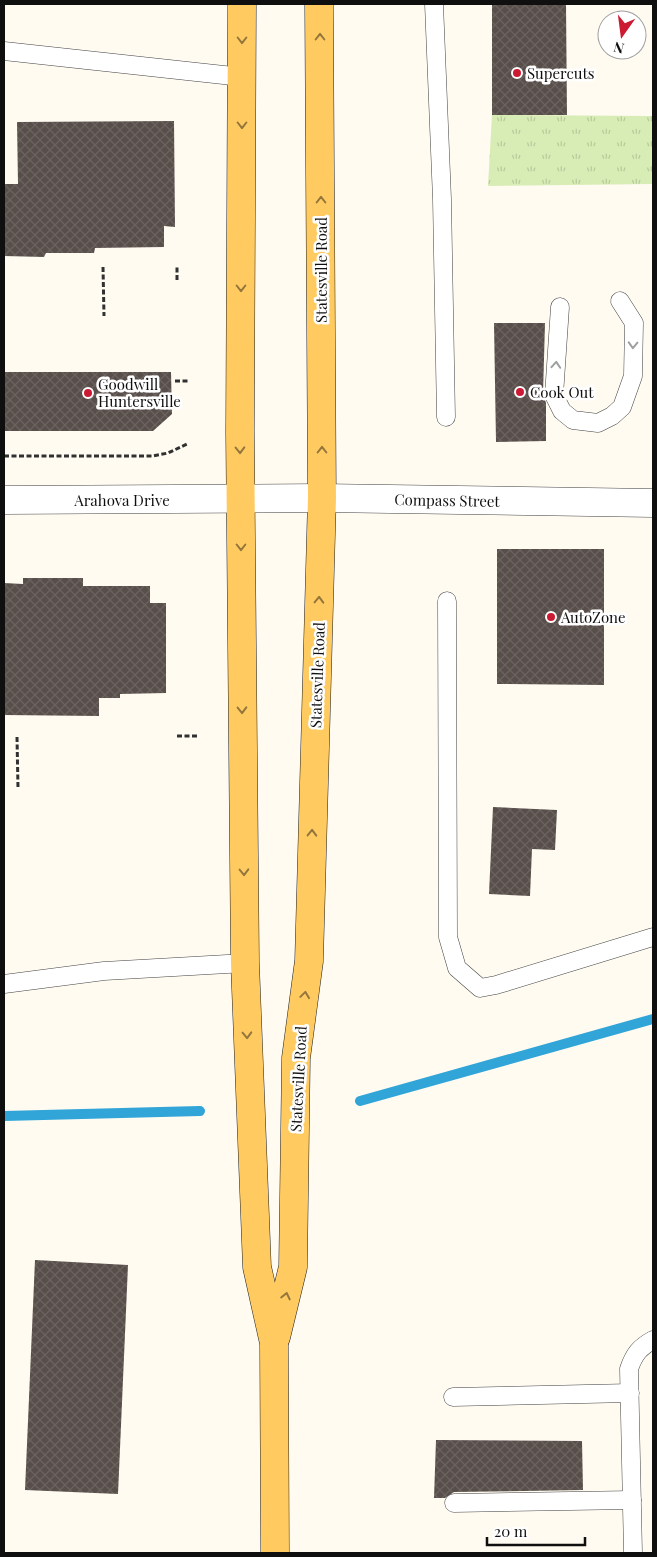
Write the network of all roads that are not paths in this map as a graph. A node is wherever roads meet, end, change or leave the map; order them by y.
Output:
1 (242, 4) edge
2 (319, 4) edge
3 (434, 4) edge
4 (4, 51) edge
5 (242, 77) junction
6 (620, 301) dead end
7 (560, 307) dead end
8 (446, 417) dead end
9 (240, 498) junction
10 (322, 498) junction
11 (4, 500) edge
12 (653, 503) edge
13 (447, 601) dead end
14 (653, 937) edge
15 (245, 963) junction
16 (4, 984) edge
17 (653, 1340) edge
18 (274, 1343) junction
19 (630, 1392) junction
20 (453, 1398) dead end
21 (632, 1500) junction
22 (454, 1503) dead end
23 (275, 1553) edge
24 (633, 1553) edge

1 -> 5 main road, Statesville Road
10 -> 2 main road, Statesville Road
3 - 8 lane
4 - 5 lane
5 -> 9 main road, Statesville Road
6 -> 7 lane
9 - 10 street, Compass Street
9 - 11 street, Arahova Drive
9 -> 15 main road, Statesville Road
10 - 12 street, Compass Street
18 -> 10 main road, Statesville Road
13 - 14 lane
15 - 16 lane
15 -> 18 main road, Statesville Road
17 - 19 lane
18 - 23 main road, Statesville Road
19 - 20 lane
19 - 21 lane
21 - 22 lane
21 - 24 lane

